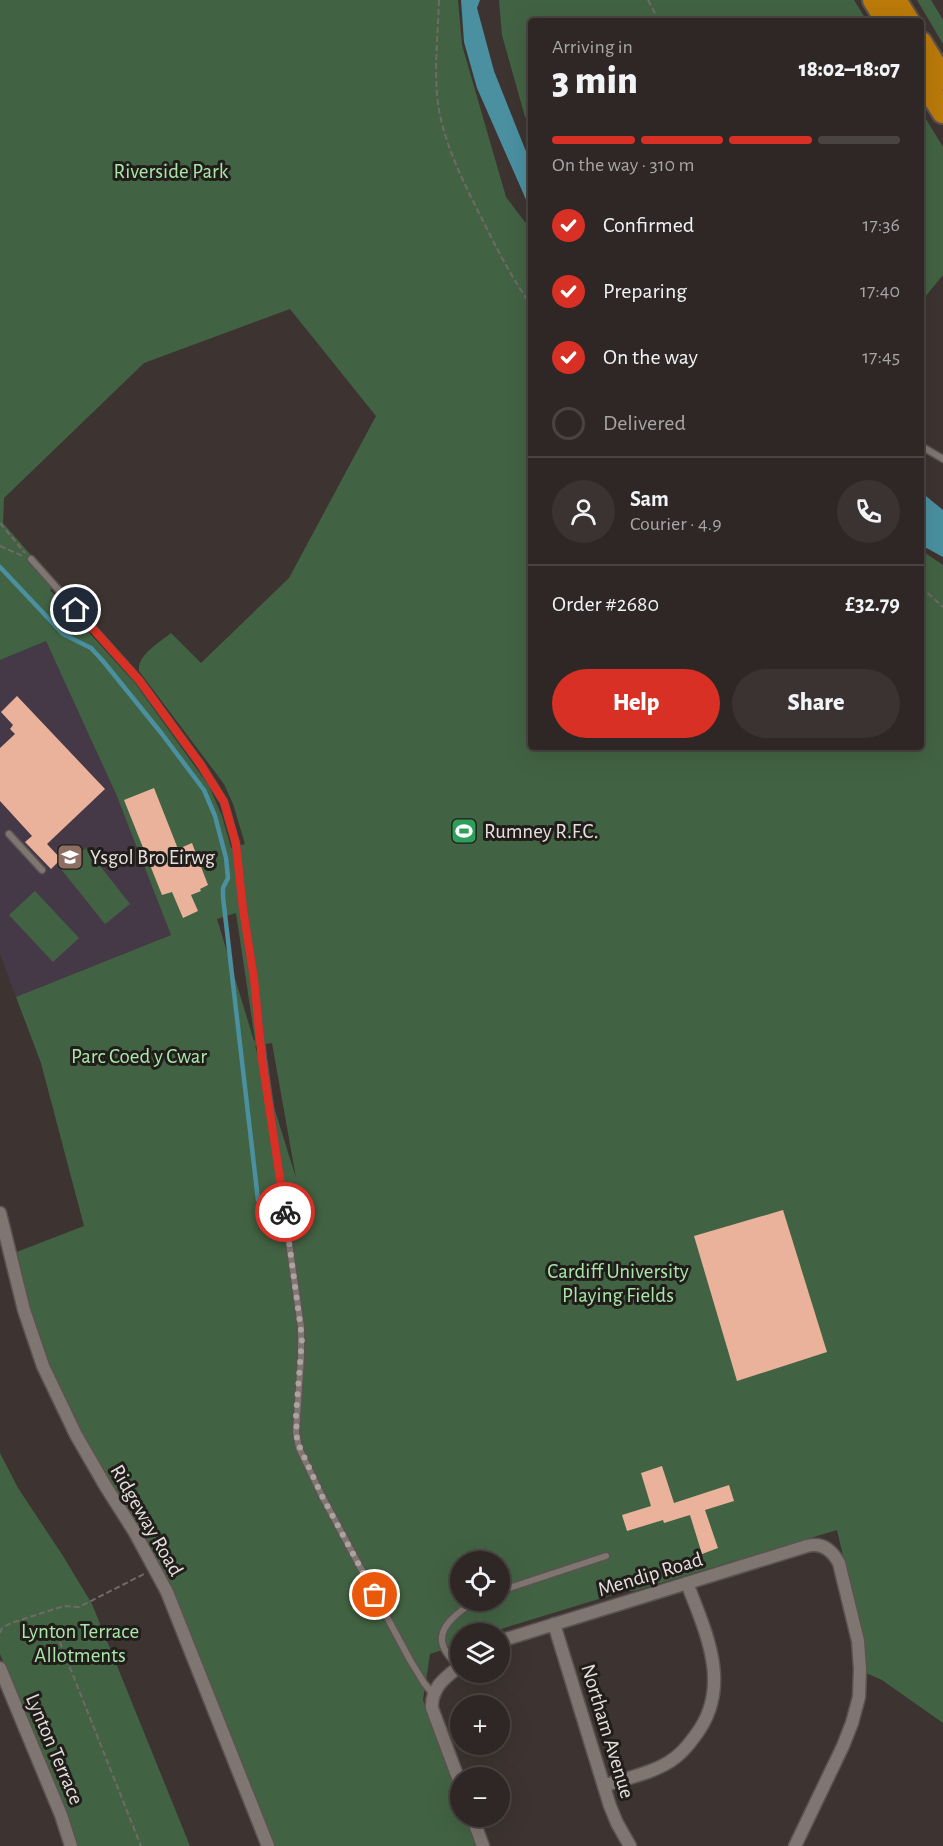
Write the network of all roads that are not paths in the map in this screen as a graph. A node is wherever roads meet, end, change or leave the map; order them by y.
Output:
1 (874, 0) edge
2 (895, 0) edge
3 (884, 18) edge
4 (906, 18) edge
5 (924, 48) edge
6 (943, 79) edge
7 (924, 82) edge
8 (943, 112) edge
9 (924, 448) edge
10 (943, 459) edge
11 (31, 559) road end
12 (9, 834) dead end
13 (42, 870) dead end
14 (0, 1213) edge
15 (606, 1556) dead end
16 (687, 1583) junction
17 (510, 1588) edge
18 (462, 1611) edge
19 (554, 1624) junction
20 (510, 1638) edge
21 (450, 1655) edge
22 (0, 1668) edge
23 (450, 1674) edge
24 (433, 1694) junction
25 (454, 1767) edge
26 (604, 1786) junction
27 (476, 1827) edge
28 (71, 1846) edge
29 (268, 1846) edge
30 (483, 1846) edge
31 (630, 1846) edge
32 (795, 1846) edge

1 - 3 highway
2 - 4 highway
5 - 6 highway
7 - 8 highway
9 - 10 lane
11 - 24 lane
12 - 13 lane
14 - 29 street, Ridgeway Road
15 - 17 lane
16 - 19 street, Mendip Road
16 - 26 street
16 - 32 street, Mendip Road
18 - 21 lane
19 - 20 street, Mendip Road
19 - 26 street, Northam Avenue
22 - 28 street, Lynton Terrace
23 - 24 street
24 - 25 street
26 - 31 street, Northam Avenue
27 - 30 street

